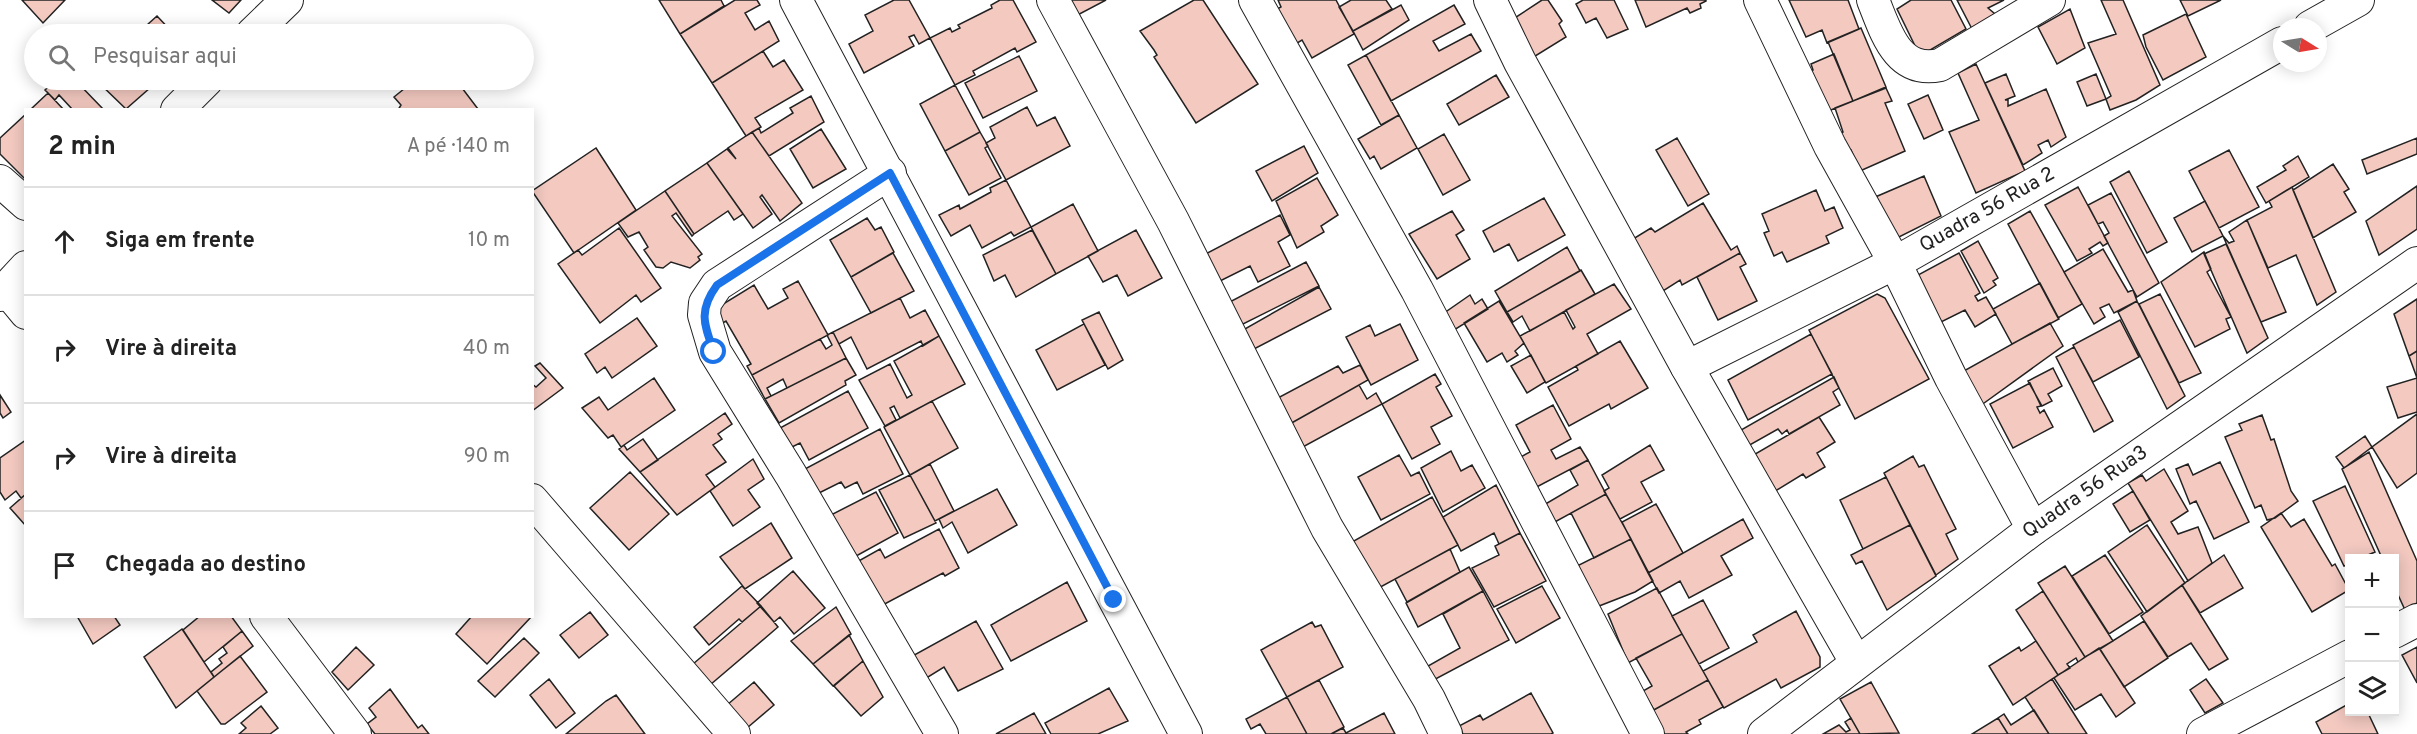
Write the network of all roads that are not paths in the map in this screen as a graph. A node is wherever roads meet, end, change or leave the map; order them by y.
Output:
1 (287, 0) edge
2 (796, 0) edge
3 (1053, 0) edge
4 (1255, 0) edge
5 (1490, 0) edge
6 (1760, 0) edge
7 (1873, 0) edge
8 (2049, 0) edge
9 (2358, 0) edge
10 (2326, 18) edge
11 (262, 24) edge
12 (2273, 48) edge
13 (197, 90) edge
14 (179, 108) edge
15 (890, 173) junction
16 (0, 181) edge
17 (24, 202) edge
18 (1895, 263) junction
19 (2417, 263) edge
20 (10, 284) edge
21 (24, 309) edge
22 (1687, 367) junction
23 (534, 502) edge
24 (2033, 529) junction
25 (268, 618) edge
26 (2417, 620) edge
27 (2399, 629) edge
28 (2345, 658) edge
29 (1856, 662) junction
30 (355, 734) edge
31 (734, 734) edge
32 (942, 734) edge
33 (1186, 734) edge
34 (1446, 734) edge
35 (1648, 734) edge
36 (1764, 734) edge
37 (2203, 734) edge

1 - 11 street
2 - 15 street
3 - 34 street
4 - 35 street
5 - 22 street
6 - 18 street
7 - 8 street
9 - 10 street
12 - 18 street, Quadra 56 Rua 2
13 - 14 street
15 - 32 street
15 - 33 street
16 - 17 street
18 - 22 street, Quadra 56 Rua 2
18 - 24 street
19 - 24 street, Quadra 56 Rua3
20 - 21 street
22 - 29 street
23 - 31 street
24 - 29 street, Quadra 56 Rua3
25 - 30 street
26 - 27 street
28 - 37 street
29 - 36 street, Quadra 56 Rua3

